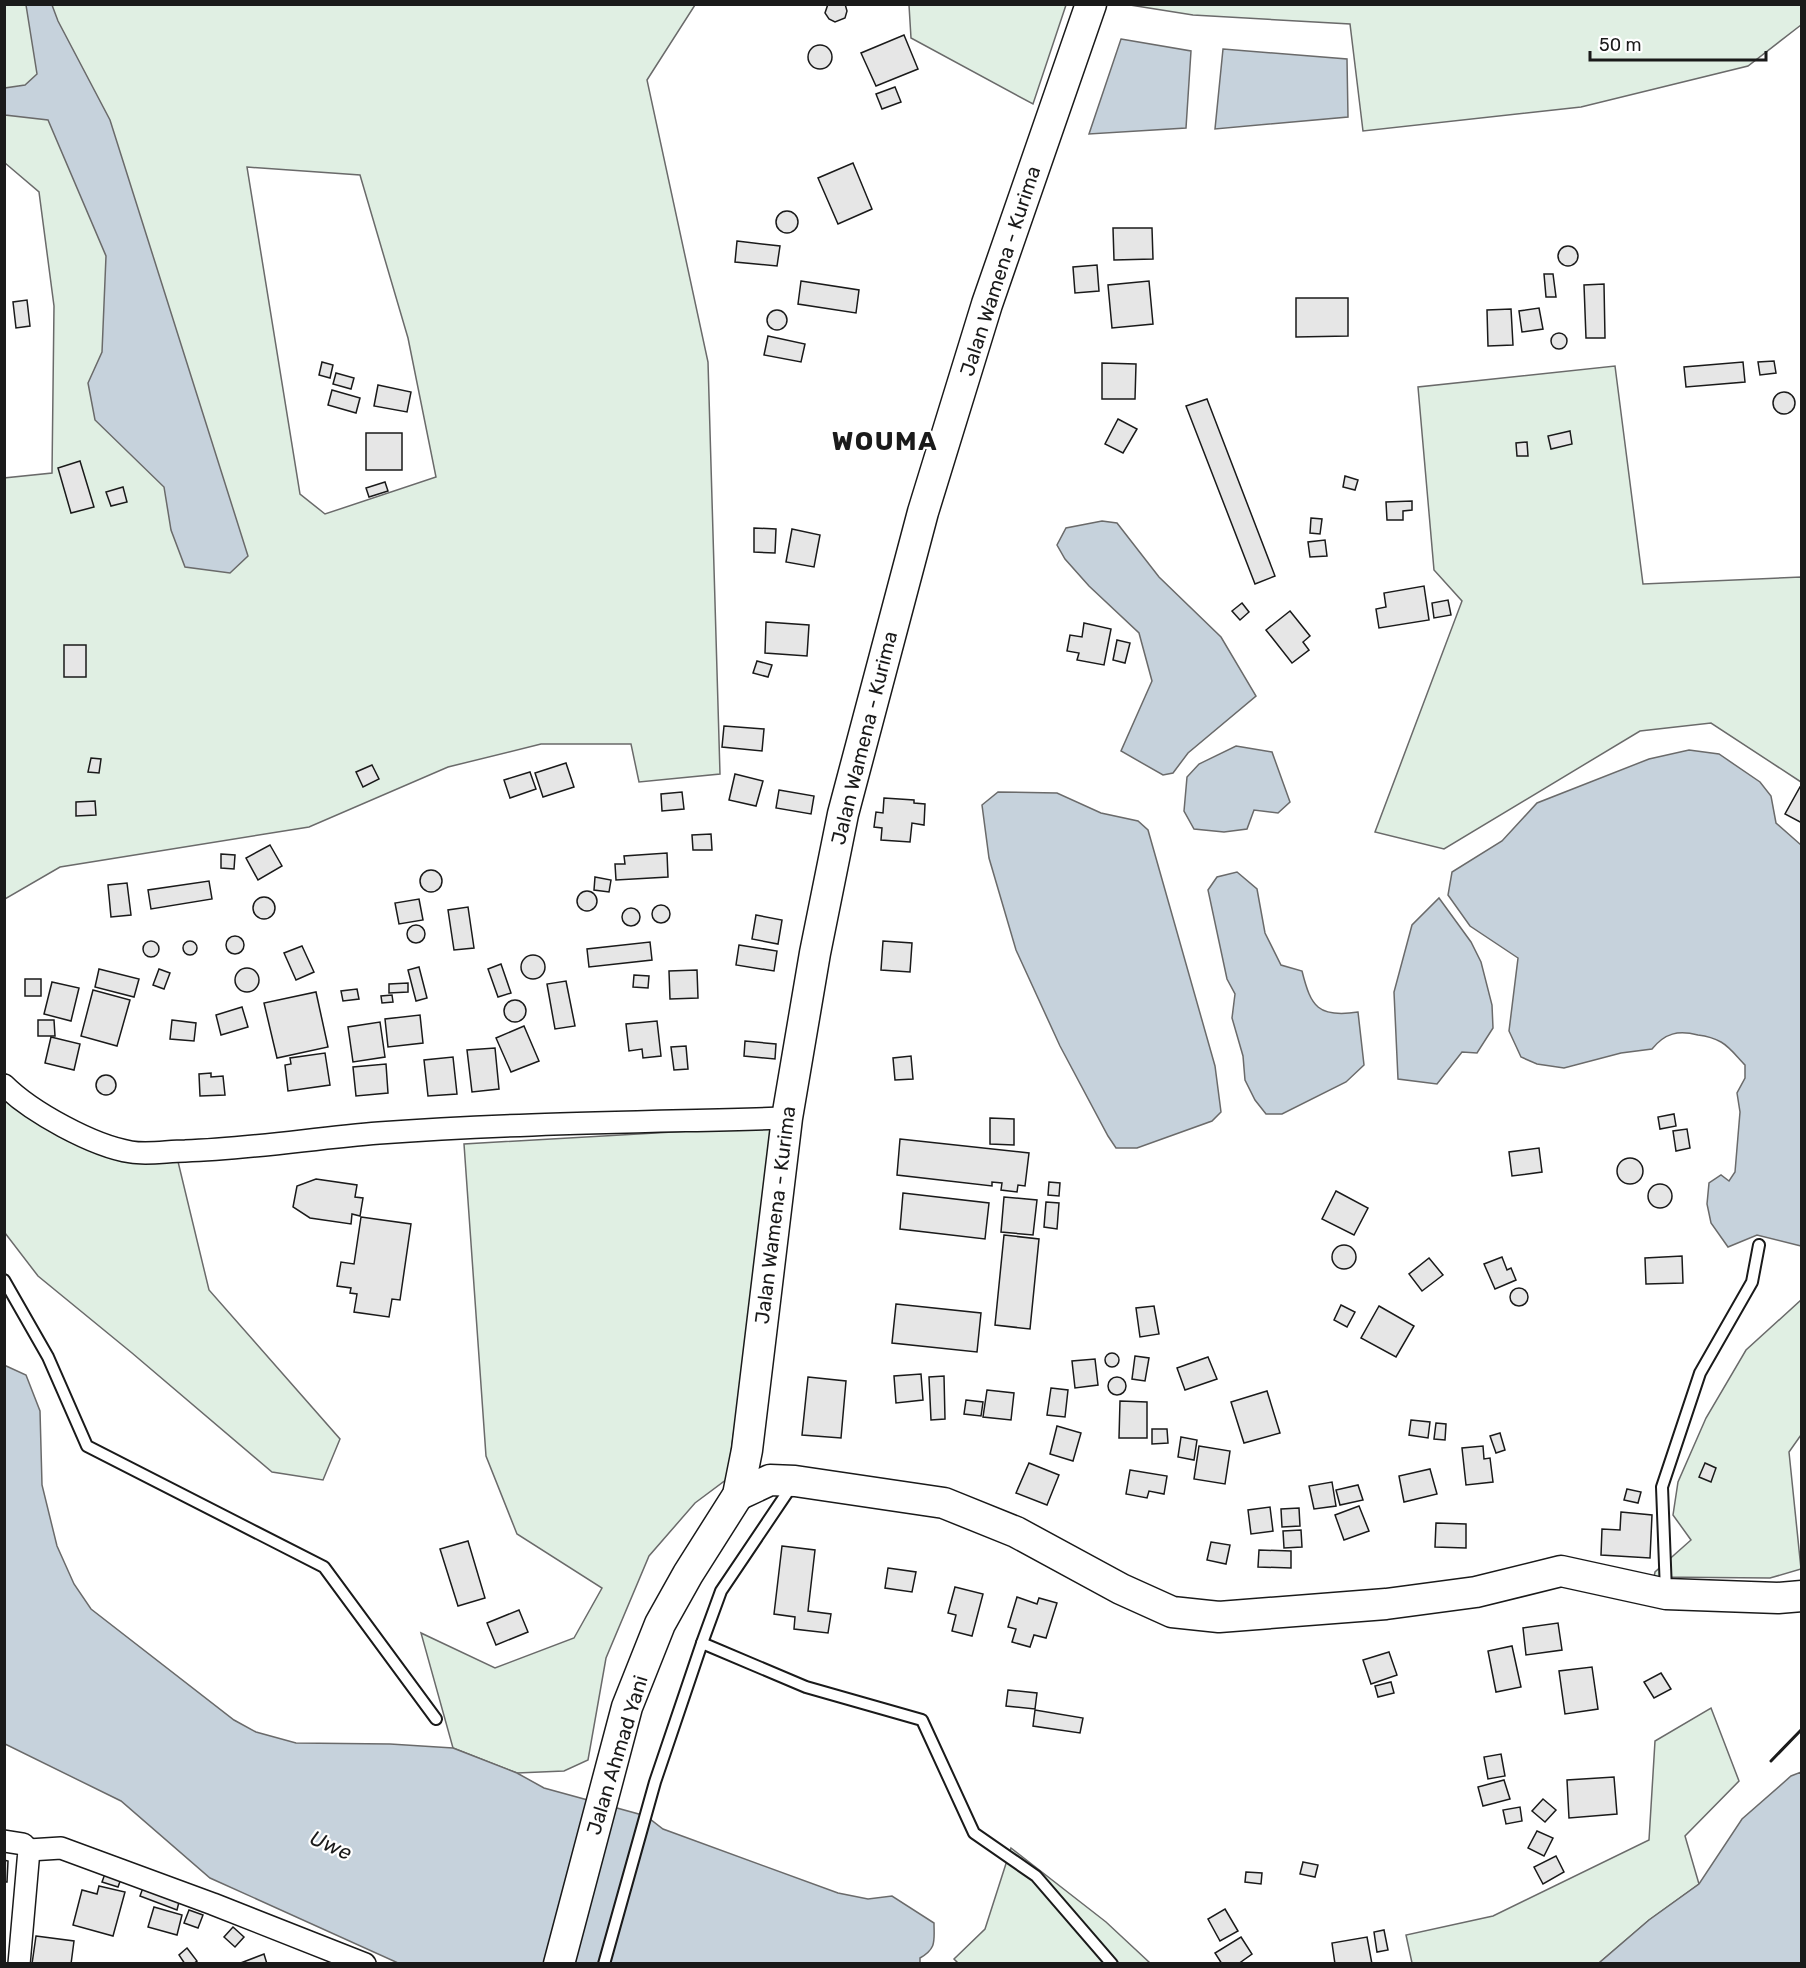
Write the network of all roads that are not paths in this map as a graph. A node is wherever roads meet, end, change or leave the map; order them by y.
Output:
1 (1091, 4) edge
2 (4, 1085) edge
3 (787, 1118) junction
4 (1760, 1245) dead end
5 (4, 1280) edge
6 (795, 1481) junction
7 (738, 1495) junction
8 (1666, 1594) junction
9 (1802, 1596) edge
10 (702, 1643) junction
11 (436, 1719) dead end
12 (4, 1841) edge
13 (29, 1850) junction
14 (19, 1964) edge
15 (365, 1964) edge
16 (560, 1964) edge
17 (604, 1964) edge
18 (1112, 1964) edge

1 - 3 main road, Jalan Wamena - Kurima
2 - 3 street
3 - 7 main road, Jalan Wamena - Kurima
4 - 8 lane
5 - 11 lane
6 - 7 main road
6 - 8 main road
6 - 10 lane
7 - 16 main road, Jalan Ahmad Yani
8 - 9 main road
10 - 17 lane
10 - 18 lane
12 - 13 street
13 - 14 street
13 - 15 street

